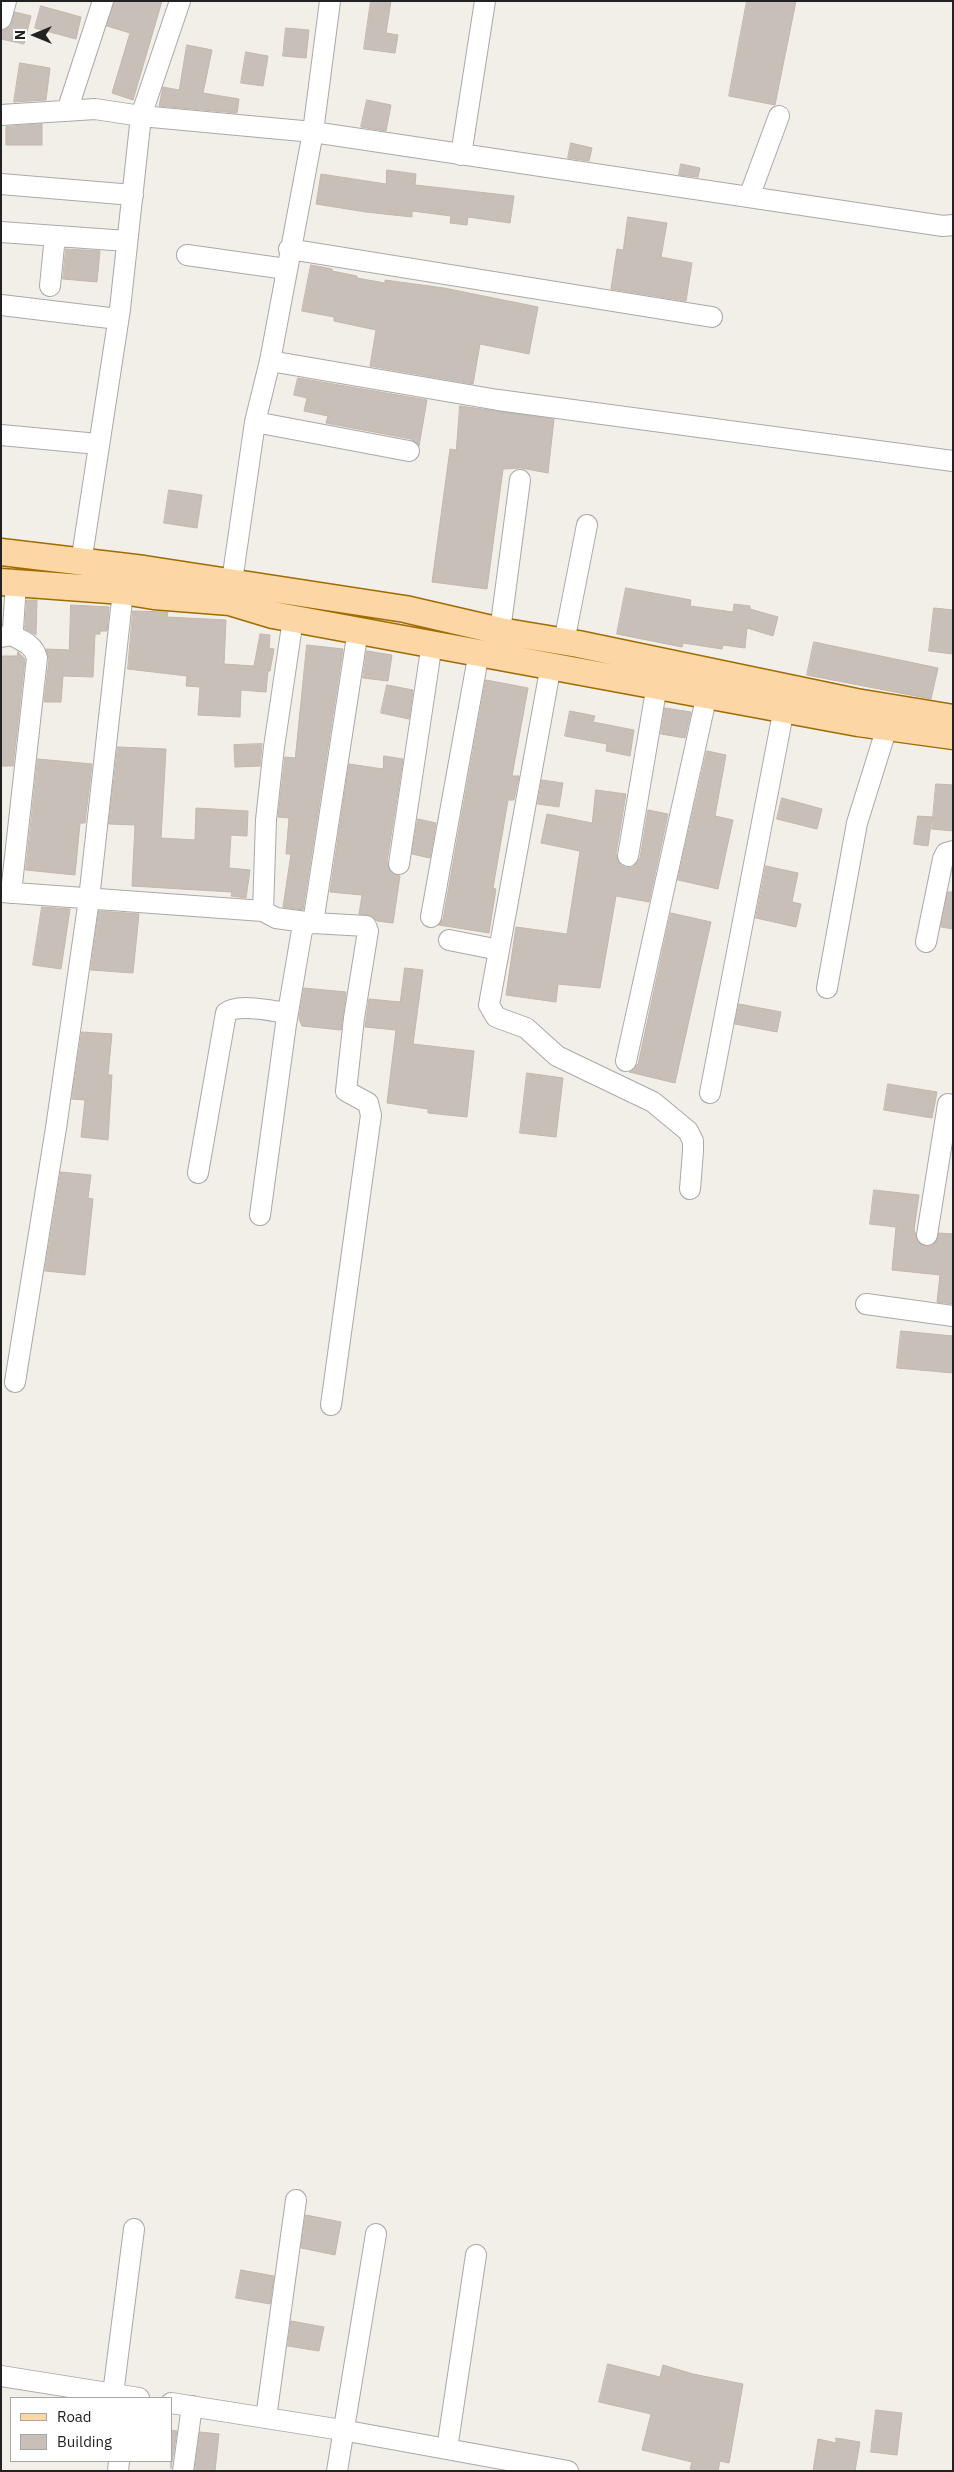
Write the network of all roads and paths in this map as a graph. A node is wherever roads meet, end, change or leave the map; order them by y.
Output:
1 (6, 1) edge
2 (103, 1) edge
3 (180, 1) edge
4 (330, 1) edge
5 (485, 1) edge
6 (1, 19) edge
7 (68, 111) junction
8 (1, 115) edge
9 (141, 116) junction
10 (779, 116) dead end
11 (313, 132) junction
12 (461, 155) junction
13 (1, 184) edge
14 (133, 195) junction
15 (749, 197) junction
16 (950, 226) edge
17 (1, 232) edge
18 (54, 236) junction
19 (127, 241) junction
20 (187, 255) dead end
21 (288, 259) junction
22 (50, 286) dead end
23 (1, 305) edge
24 (712, 317) dead end
25 (118, 319) junction
26 (270, 360) junction
27 (255, 422) junction
28 (1, 435) edge
29 (98, 444) junction
30 (409, 451) dead end
31 (953, 461) edge
32 (520, 480) dead end
33 (587, 525) dead end
34 (1, 552) edge
35 (81, 563) junction
36 (9, 582) edge
37 (123, 591) junction
38 (231, 592) junction
39 (293, 619) junction
40 (358, 630) junction
41 (500, 631) junction
42 (6, 636) edge
43 (564, 642) junction
44 (432, 643) junction
45 (479, 652) junction
46 (551, 665) junction
47 (658, 685) junction
48 (707, 694) junction
49 (784, 708) junction
50 (953, 718) edge
51 (887, 727) junction
52 (953, 736) edge
53 (953, 851) edge
54 (628, 856) dead end
55 (399, 864) dead end
56 (6, 892) edge
57 (89, 899) junction
58 (263, 911) junction
59 (431, 917) dead end
60 (313, 922) junction
61 (449, 940) dead end
62 (926, 942) dead end
63 (498, 950) junction
64 (827, 988) dead end
65 (288, 1013) junction
66 (626, 1060) dead end
67 (710, 1093) dead end
68 (953, 1105) edge
69 (198, 1173) dead end
70 (690, 1189) dead end
71 (260, 1215) dead end
72 (927, 1235) dead end
73 (866, 1304) dead end
74 (953, 1316) edge
75 (16, 1382) dead end
76 (331, 1405) dead end
77 (296, 2200) dead end
78 (134, 2229) dead end
79 (376, 2234) dead end
80 (476, 2255) dead end
81 (1, 2376) edge
82 (127, 2397) edge
83 (172, 2403) edge
84 (192, 2406) junction
85 (266, 2418) junction
86 (342, 2430) junction
87 (446, 2449) junction
88 (183, 2471) edge
89 (337, 2471) edge
90 (568, 2471) edge

1 - 6 street
2 - 7 street
3 - 9 street
4 - 11 street
5 - 12 street
7 - 8 street
7 - 9 street
9 - 11 street
9 - 14 street
10 - 15 street
11 - 12 street
11 - 21 street
12 - 15 street
13 - 14 street
14 - 19 street
15 - 16 street
17 - 18 street
18 - 19 street
18 - 22 street
19 - 25 street
20 - 21 street
21 - 24 street
21 - 26 street
23 - 25 street
25 - 29 street
26 - 27 street
26 - 31 street
27 - 30 street
27 - 38 street
28 - 29 street
29 - 35 street
32 - 41 street
33 - 43 street
34 - 35 main road
35 - 38 main road
36 - 37 main road
36 - 42 street
37 - 38 main road
37 - 57 street
38 - 39 main road
38 - 41 main road
39 - 40 main road
39 - 58 street
40 - 44 main road
40 - 60 street
41 - 43 main road
42 - 56 street
43 - 50 main road
44 - 45 main road
44 - 55 street
45 - 46 main road
45 - 59 street
46 - 47 main road
46 - 63 street
47 - 48 main road
47 - 54 street
48 - 49 main road
48 - 66 street
49 - 51 main road
49 - 67 street
51 - 52 main road
51 - 64 street
53 - 62 street
56 - 57 street
57 - 58 street
57 - 75 street
58 - 60 street
60 - 65 street
60 - 76 street
61 - 63 street
63 - 70 street
65 - 69 street
65 - 71 street
68 - 72 street
73 - 74 street
77 - 85 street
78 - 82 street
79 - 86 street
80 - 87 street
81 - 82 street
83 - 84 street
84 - 85 street
84 - 88 street
85 - 86 street
86 - 87 street
86 - 89 street
87 - 90 street

